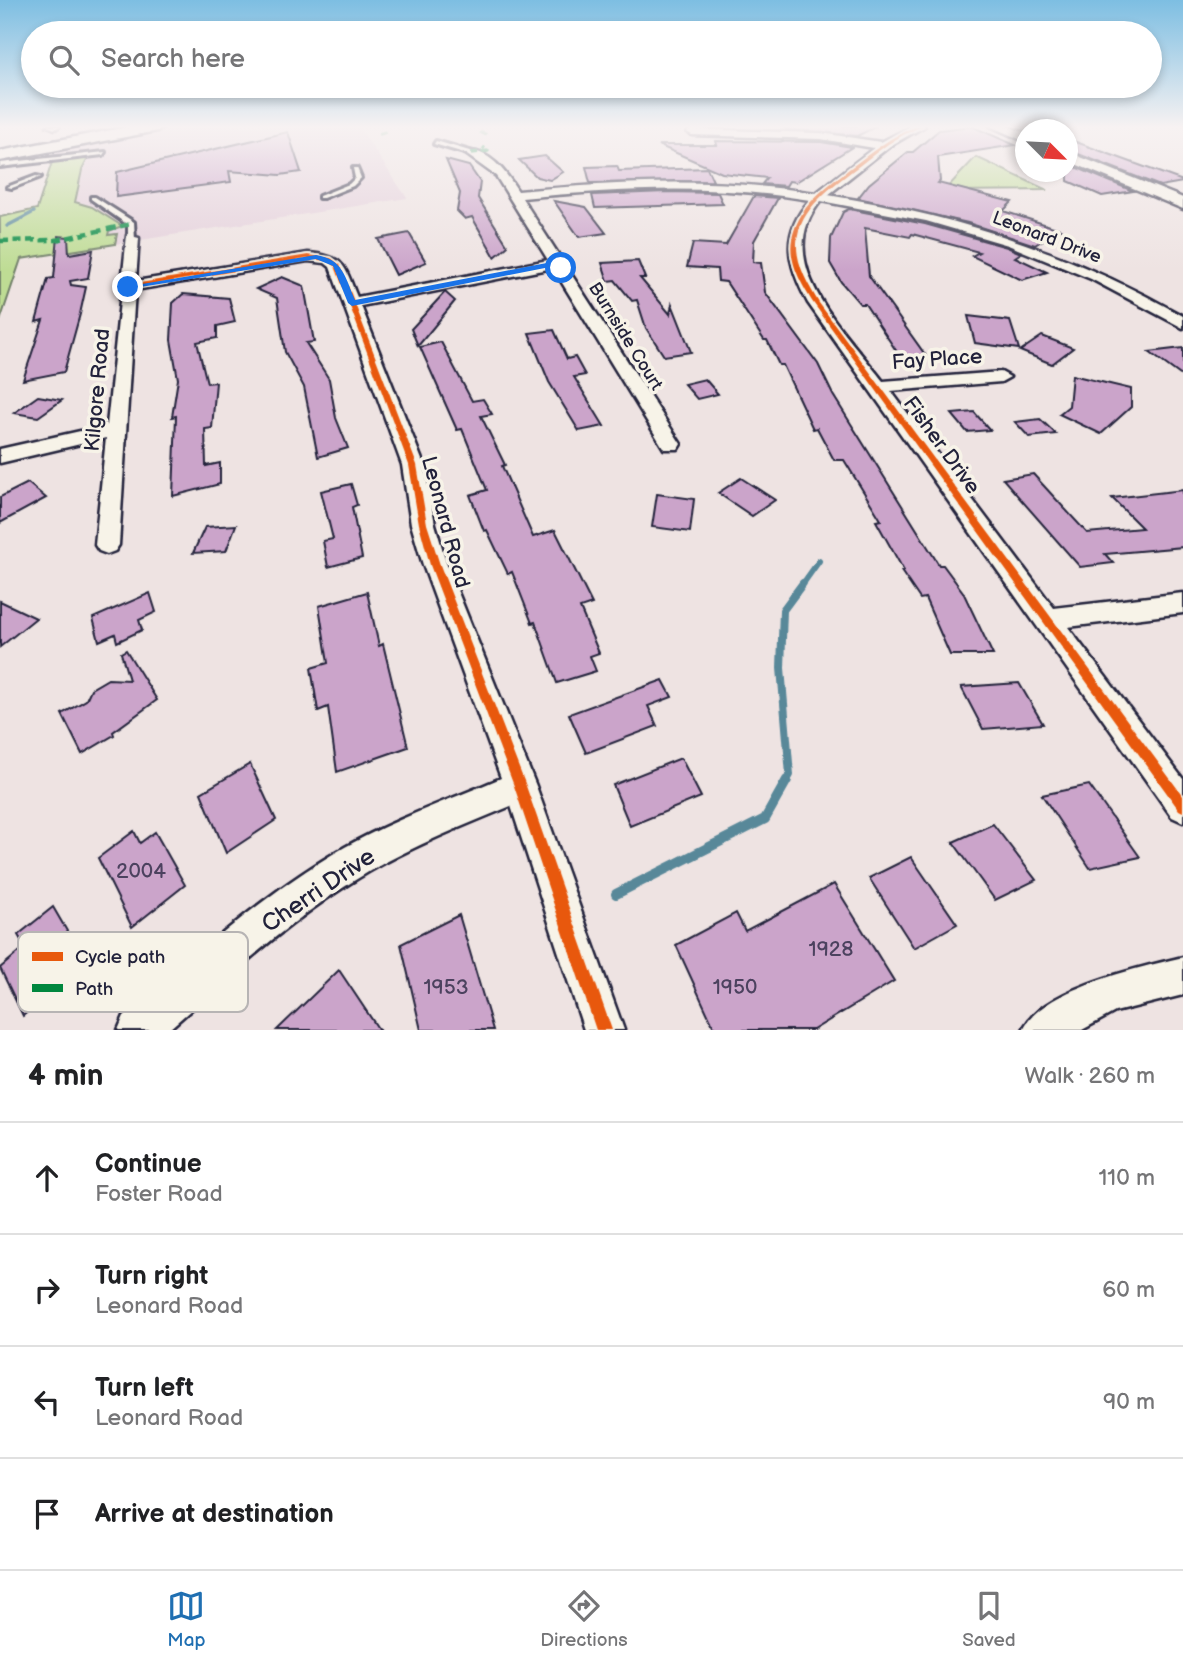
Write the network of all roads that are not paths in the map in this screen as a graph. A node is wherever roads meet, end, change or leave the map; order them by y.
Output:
1 (357, 174) edge
2 (499, 174) edge
3 (847, 174) edge
4 (1111, 174) edge
5 (38, 177) dead end
6 (10, 187) dead end
7 (513, 195) junction
8 (321, 197) dead end
9 (817, 197) junction
10 (93, 198) dead end
11 (1183, 204) edge
12 (132, 238) joint
13 (557, 263) junction
14 (128, 287) junction
15 (352, 303) junction
16 (1183, 323) edge
17 (1002, 377) dead end
18 (877, 387) junction
19 (116, 429) junction
20 (671, 444) dead end
21 (0, 456) edge
22 (107, 545) dead end
23 (1183, 603) edge
24 (1047, 619) junction
25 (520, 786) junction
26 (1183, 806) edge
27 (248, 937) edge
28 (1183, 976) edge
29 (159, 1012) edge
30 (138, 1030) edge
31 (604, 1030) edge
32 (1043, 1030) edge

1 - 8 lane
2 - 7 street, Burnside Court
3 - 9 street, Fisher Drive
4 - 11 street
5 - 6 lane
7 - 9 street, Leonard Drive
7 - 13 street, Burnside Court
9 - 16 street, Leonard Drive
9 - 18 street, Fisher Drive
10 - 12 lane
12 - 14 street, Kilgore Road
13 - 15 street
13 - 20 street, Burnside Court
14 - 15 street, Leonard Road
14 - 19 street, Kilgore Road
15 - 25 street, Leonard Road
17 - 18 street, Fay Place
18 - 24 street, Fisher Drive
19 - 21 street
19 - 22 street, Kilgore Road
23 - 24 street
24 - 26 street, Fisher Drive
25 - 27 street, Cherri Drive
25 - 31 street, Leonard Road
28 - 32 street
29 - 30 street, Cherri Drive

